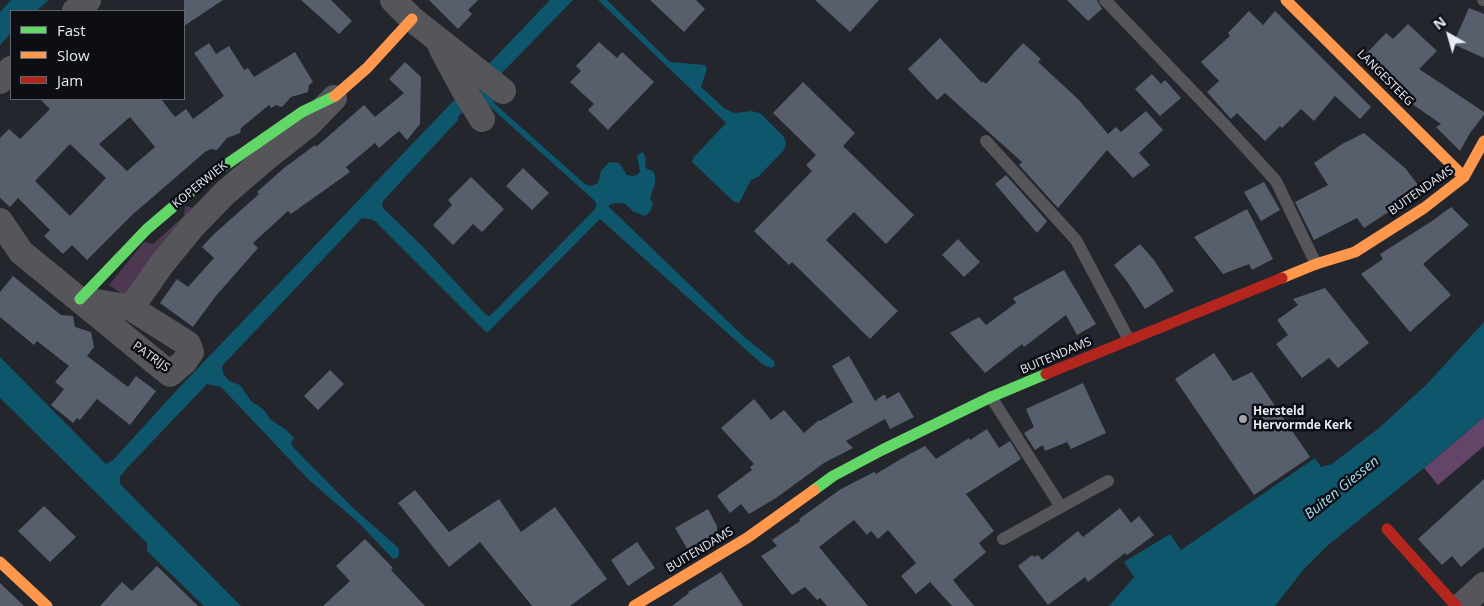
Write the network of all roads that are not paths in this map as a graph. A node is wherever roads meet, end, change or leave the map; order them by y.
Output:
1 (88, 0) edge
2 (393, 0) edge
3 (1105, 0) edge
4 (1286, 0) edge
5 (76, 10) edge
6 (412, 18) junction
7 (10, 70) edge
8 (0, 81) edge
9 (483, 93) dead end
10 (337, 95) junction
11 (986, 141) dead end
12 (1484, 141) edge
13 (1464, 177) junction
14 (0, 221) edge
15 (1316, 264) junction
16 (80, 299) junction
17 (131, 308) junction
18 (1128, 340) junction
19 (991, 398) junction
20 (1108, 480) dead end
21 (1061, 507) junction
22 (1387, 530) dead end
23 (1003, 539) dead end
24 (0, 562) edge
25 (1484, 585) edge
26 (47, 606) edge
27 (634, 606) edge
28 (1456, 606) edge
29 (1461, 606) edge

1 - 5 street
2 - 6 street
3 - 15 lane
4 - 13 street, LANGESTEEG
6 - 9 street
6 - 10 street, KOPERWIEK
7 - 8 street
10 - 16 street, KOPERWIEK
10 - 17 street, KOPERWIEK
11 - 18 lane
12 - 13 street, BUITENDAMS
13 - 15 street, BUITENDAMS
14 - 16 street, PATRIJS
15 - 18 street, BUITENDAMS
16 - 17 street, PATRIJS
16 - 17 street, PATRIJS
18 - 19 street, BUITENDAMS
19 - 21 lane
19 - 27 street, BUITENDAMS
20 - 21 lane
21 - 23 lane
22 - 28 street
24 - 26 street
25 - 29 street

